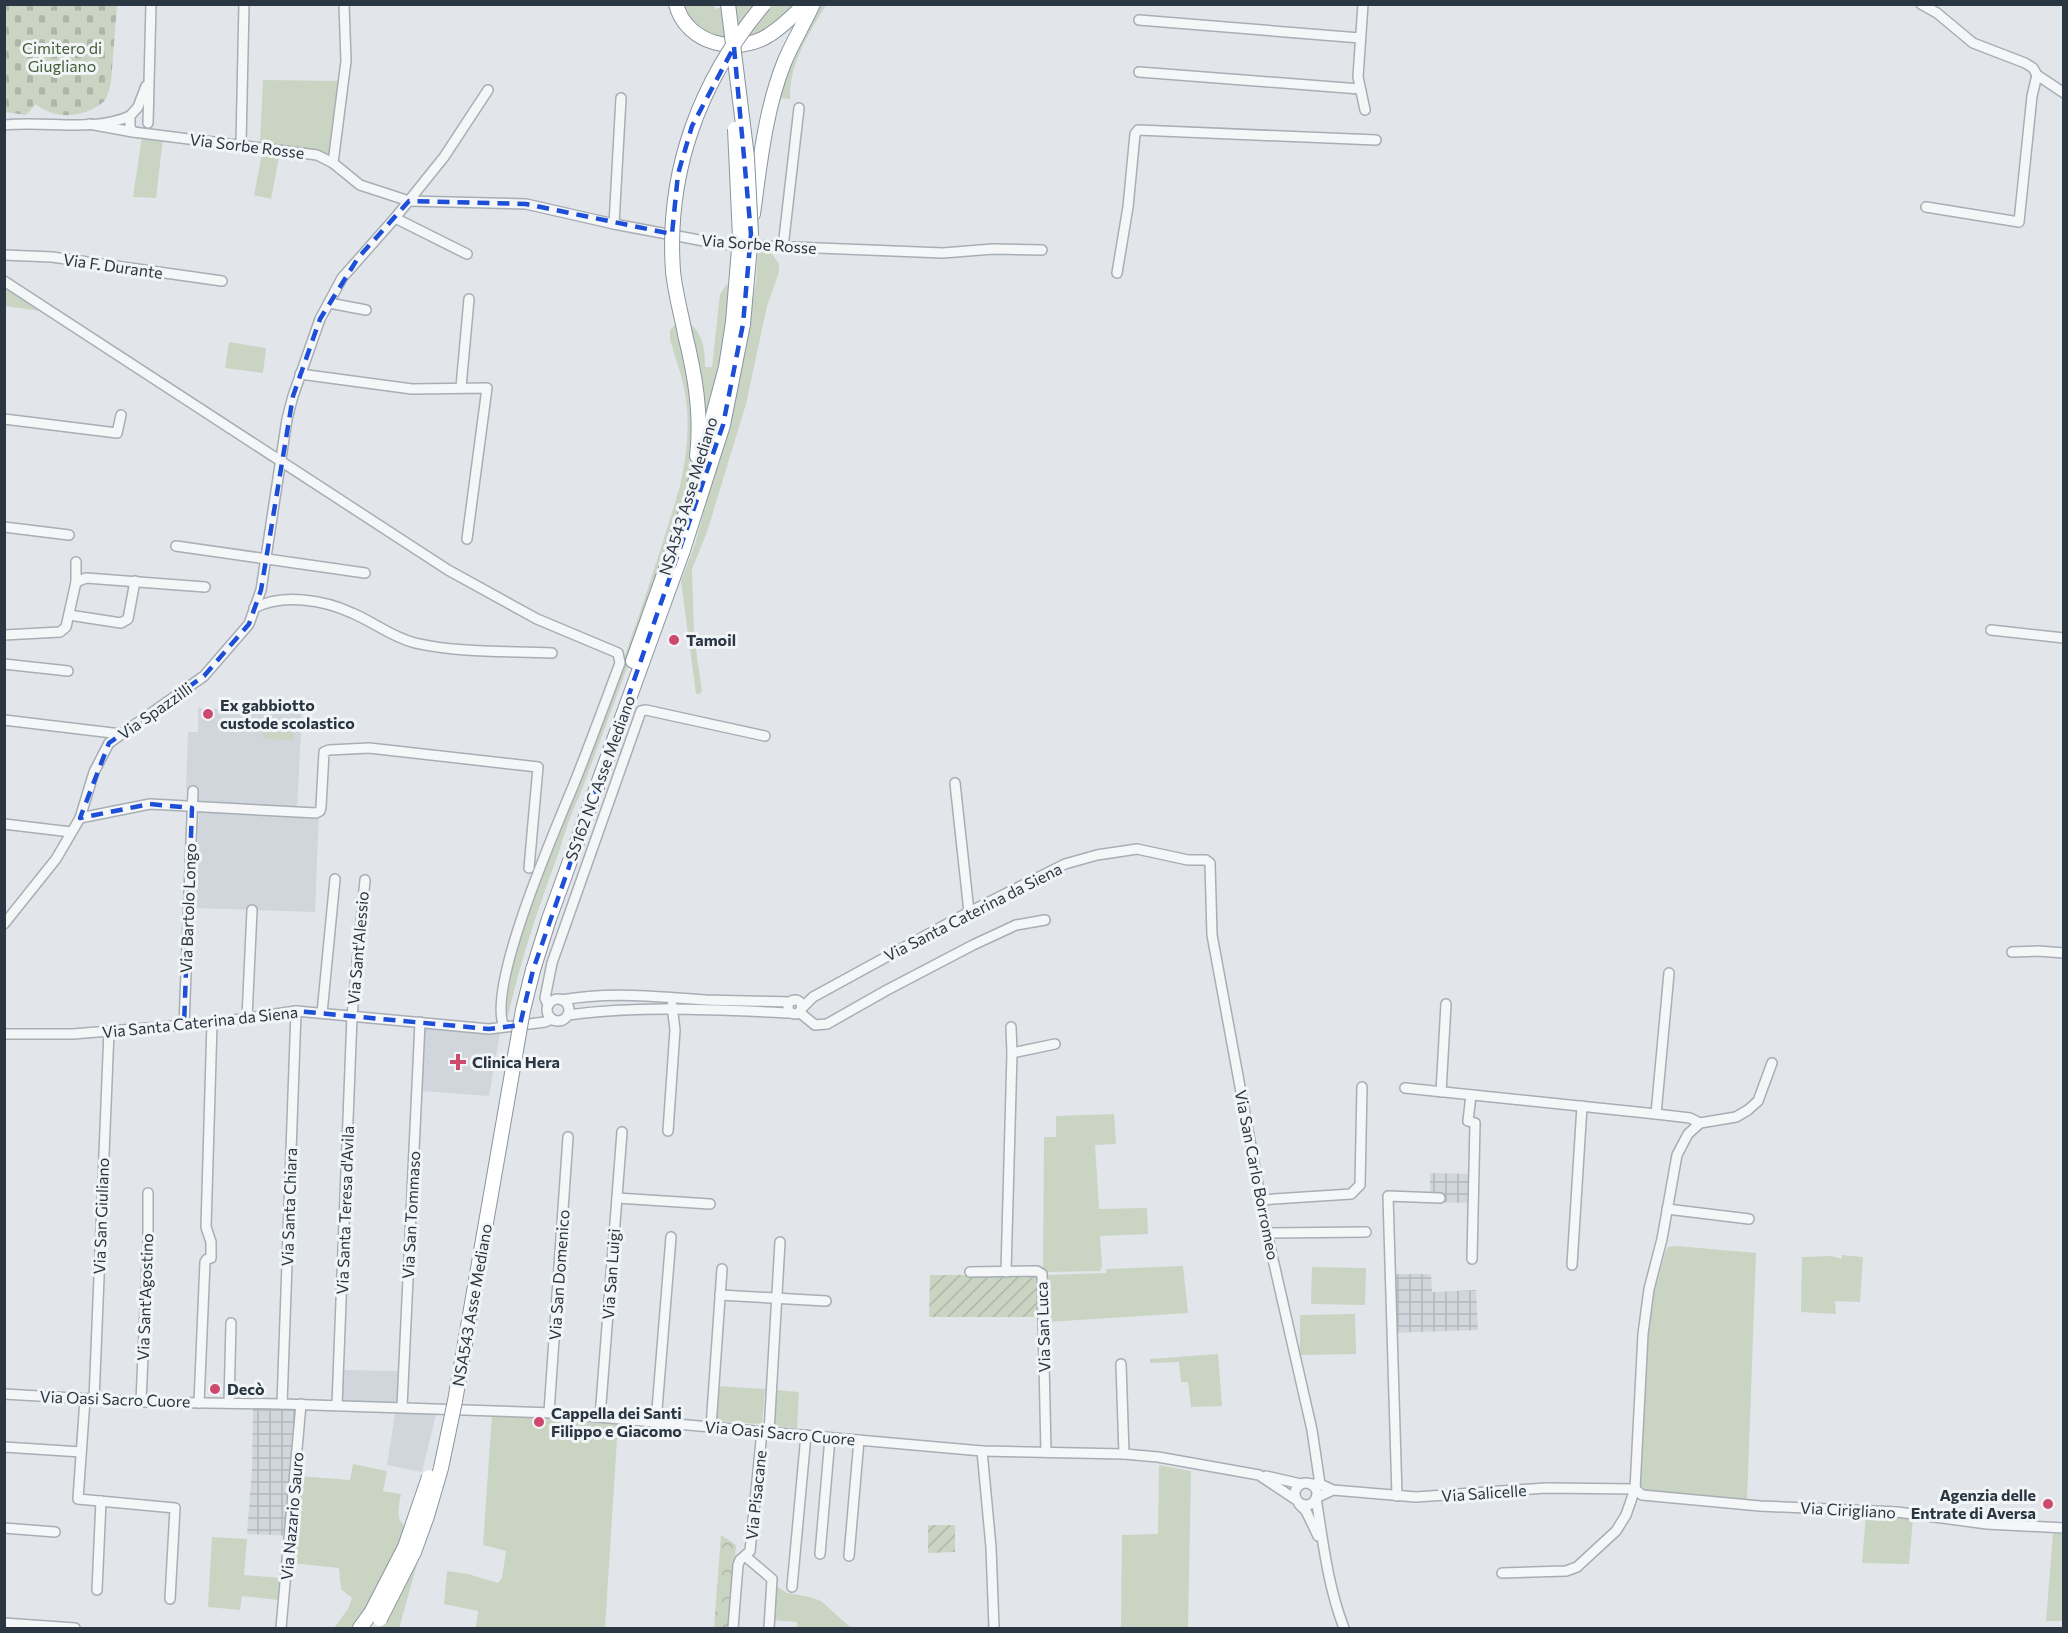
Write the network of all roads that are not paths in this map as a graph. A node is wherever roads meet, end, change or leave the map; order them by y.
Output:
1 (151, 4) edge
2 (244, 4) edge
3 (344, 4) edge
4 (676, 4) edge
5 (720, 4) edge
6 (728, 4) edge
7 (764, 4) edge
8 (805, 4) edge
9 (813, 4) edge
10 (1363, 4) edge
11 (1922, 4) edge
12 (1139, 20) dead end
13 (1360, 38) junction
14 (1139, 72) dead end
15 (2037, 75) junction
16 (149, 78) junction
17 (1360, 89) junction
18 (488, 90) dead end
19 (2064, 93) edge
20 (621, 98) dead end
21 (799, 108) dead end
22 (1365, 110) dead end
23 (131, 115) junction
24 (147, 123) junction
25 (89, 124) junction
26 (4, 125) edge
27 (133, 132) junction
28 (145, 133) junction
29 (1376, 140) dead end
30 (240, 144) junction
31 (333, 163) junction
32 (409, 201) junction
33 (1926, 207) dead end
34 (395, 218) junction
35 (614, 224) junction
36 (751, 234) junction
37 (783, 247) junction
38 (1041, 250) dead end
39 (467, 254) dead end
40 (4, 255) edge
41 (1117, 273) dead end
42 (4, 281) edge
43 (222, 281) dead end
44 (469, 299) dead end
45 (328, 303) junction
46 (366, 310) dead end
47 (738, 323) junction
48 (300, 374) junction
49 (461, 387) junction
50 (121, 416) dead end
51 (4, 419) edge
52 (280, 462) junction
53 (691, 500) junction
54 (4, 527) edge
55 (69, 535) dead end
56 (467, 539) dead end
57 (176, 546) dead end
58 (266, 560) junction
59 (76, 562) dead end
60 (365, 573) dead end
61 (76, 582) junction
62 (135, 582) junction
63 (205, 587) dead end
64 (670, 587) joint
65 (254, 609) junction
66 (69, 615) junction
67 (1991, 630) dead end
68 (4, 635) edge
69 (2064, 638) edge
70 (552, 653) dead end
71 (4, 664) edge
72 (68, 671) dead end
73 (4, 720) edge
74 (121, 734) junction
75 (765, 736) dead end
76 (955, 783) dead end
77 (193, 791) dead end
78 (192, 808) junction
79 (80, 818) junction
80 (4, 824) edge
81 (71, 832) junction
82 (1210, 863) joint
83 (529, 868) dead end
84 (335, 879) dead end
85 (365, 880) dead end
86 (252, 910) dead end
87 (969, 912) junction
88 (1045, 920) dead end
89 (4, 924) edge
90 (2012, 952) dead end
91 (2064, 953) edge
92 (529, 969) junction
93 (1669, 973) dead end
94 (672, 996) junction
95 (562, 1000) junction
96 (762, 1001) junction
97 (1446, 1004) dead end
98 (796, 1007) junction
99 (671, 1010) junction
100 (296, 1011) junction
101 (549, 1012) junction
102 (762, 1012) junction
103 (322, 1013) junction
104 (568, 1015) junction
105 (352, 1016) junction
106 (247, 1018) junction
107 (420, 1022) junction
108 (212, 1023) junction
109 (184, 1024) junction
110 (504, 1027) junction
111 (1011, 1027) dead end
112 (109, 1031) junction
113 (4, 1034) edge
114 (1055, 1044) dead end
115 (1012, 1053) junction
116 (1772, 1063) dead end
117 (1362, 1087) dead end
118 (1405, 1088) dead end
119 (1441, 1092) junction
120 (1470, 1095) junction
121 (1582, 1106) junction
122 (1656, 1114) junction
123 (1700, 1124) junction
124 (668, 1131) dead end
125 (622, 1132) dead end
126 (568, 1137) dead end
127 (148, 1193) dead end
128 (617, 1198) junction
129 (1440, 1198) dead end
130 (1260, 1200) junction
131 (710, 1204) dead end
132 (1667, 1209) junction
133 (1749, 1219) dead end
134 (1366, 1232) dead end
135 (1267, 1233) junction
136 (670, 1237) dead end
137 (780, 1242) dead end
138 (1472, 1259) dead end
139 (1572, 1265) dead end
140 (722, 1269) dead end
141 (970, 1272) dead end
142 (1006, 1272) junction
143 (720, 1295) junction
144 (776, 1298) junction
145 (826, 1301) dead end
146 (231, 1323) dead end
147 (1120, 1364) dead end
148 (4, 1394) edge
149 (90, 1400) junction
150 (141, 1402) junction
151 (199, 1403) junction
152 (229, 1403) junction
153 (282, 1404) junction
154 (301, 1404) junction
155 (337, 1405) junction
156 (402, 1407) junction
157 (549, 1412) junction
158 (600, 1417) junction
159 (656, 1422) junction
160 (711, 1427) junction
161 (766, 1431) junction
162 (806, 1435) junction
163 (830, 1438) junction
164 (859, 1440) junction
165 (4, 1447) edge
166 (982, 1451) junction
167 (81, 1452) junction
168 (1046, 1452) junction
169 (1124, 1454) junction
170 (1259, 1475) junction
171 (1306, 1484) junction
172 (1320, 1484) junction
173 (1635, 1489) junction
174 (1333, 1490) junction
175 (1397, 1496) junction
176 (1316, 1498) junction
177 (101, 1501) junction
178 (1297, 1501) junction
179 (4, 1528) edge
180 (2064, 1528) edge
181 (55, 1532) dead end
182 (1324, 1549) junction
183 (820, 1554) dead end
184 (745, 1556) junction
185 (849, 1556) dead end
186 (1502, 1573) dead end
187 (792, 1587) dead end
188 (97, 1590) dead end
189 (170, 1599) dead end
190 (375, 1620) edge
191 (4, 1623) edge
192 (35, 1627) edge
193 (64, 1628) edge
194 (75, 1629) edge
195 (281, 1629) edge
196 (360, 1629) edge
197 (733, 1629) edge
198 (769, 1629) edge
199 (994, 1629) edge
200 (1344, 1629) edge

1 - 16 street
2 - 30 street
3 - 31 street
4 - 8 highway
5 - 47 highway, NSA543 Asse Mediano, bridge
6 - 36 highway, NSA543 Asse Mediano, bridge
7 - 53 highway, bridge
9 - 36 highway, bridge
10 - 13 street
11 - 15 street
12 - 13 street
13 - 17 street
14 - 17 street
15 - 19 street
15 - 33 street
16 - 23 street
16 - 24 street
17 - 22 street
18 - 32 street
20 - 35 street
21 - 37 street
23 - 24 street
23 - 25 street
23 - 27 street
24 - 28 street
25 - 26 street
25 - 27 street, Via Sorbe Rosse
27 - 28 street, Via Sorbe Rosse
28 - 30 street, Via Sorbe Rosse
29 - 41 street
30 - 31 street, Via Sorbe Rosse
31 - 32 street, Via Sorbe Rosse
32 - 34 street
32 - 35 street, Via Sorbe Rosse
34 - 39 street
34 - 45 street
35 - 37 street, Via Sorbe Rosse
36 - 47 highway, NSA543 Asse Mediano, bridge
37 - 38 street, Via Sorbe Rosse
40 - 43 street, Via F. Durante
42 - 52 street
44 - 49 street
45 - 46 street
45 - 48 street, Via Spazzilli
47 - 53 highway, NSA543 Asse Mediano
47 - 64 highway, NSA543 Asse Mediano
48 - 49 street
48 - 52 street, Via Spazzilli
49 - 56 street
50 - 51 street
52 - 58 street, Via Spazzilli
52 - 110 street
53 - 92 highway, NSA543 Asse Mediano
54 - 55 street
57 - 58 street
58 - 60 street
58 - 65 street, Via Spazzilli
59 - 61 street
61 - 62 street
61 - 66 street
62 - 63 street
62 - 66 street
64 - 92 highway, SS162 NC Asse Mediano
65 - 70 street
65 - 74 street, Via Spazzilli
66 - 68 street
67 - 69 street
71 - 72 street
73 - 74 street
74 - 79 street, Via Spazzilli
75 - 101 street
76 - 87 street
77 - 78 street, Via Bartolo Longo
78 - 79 street
78 - 83 street
78 - 109 street, Via Bartolo Longo
79 - 81 street, Via Spazzilli
80 - 81 street
81 - 89 street, Via Spazzilli
82 - 87 street, Via Santa Caterina da Siena
82 - 130 street, Via San Carlo Borromeo
84 - 103 street
85 - 105 street, Via Sant'Alessio
86 - 106 street
87 - 98 street, Via Santa Caterina da Siena
88 - 98 street
90 - 91 street
92 - 190 highway, SS162 NC Asse Mediano, bridge
93 - 122 street
94 - 95 street
94 - 96 street
94 - 99 street
95 - 101 street
95 - 104 street
96 - 98 street
96 - 102 street
97 - 119 street
98 - 102 street
99 - 102 street
99 - 104 street
99 - 124 street
100 - 103 street, Via Santa Caterina da Siena
100 - 106 street, Via Santa Caterina da Siena
100 - 153 street, Via Santa Chiara
101 - 104 street
101 - 110 street, Via Santa Caterina da Siena
103 - 105 street, Via Santa Caterina da Siena
105 - 107 street, Via Santa Caterina da Siena
105 - 155 street, Via Santa Teresa d'Avila
106 - 108 street, Via Santa Caterina da Siena
107 - 110 street, Via Santa Caterina da Siena
107 - 156 street, Via San Tommaso
108 - 109 street, Via Santa Caterina da Siena
108 - 151 street
109 - 112 street, Via Santa Caterina da Siena
111 - 115 street
112 - 113 street, Via Santa Caterina da Siena
112 - 149 street, Via San Giuliano
114 - 115 street
115 - 142 street
116 - 123 street
117 - 130 street
118 - 119 street
119 - 120 street
120 - 121 street
120 - 138 street
121 - 122 street
121 - 139 street
122 - 123 street
123 - 132 street
125 - 128 street, Via San Luigi
126 - 157 street, Via San Domenico
127 - 150 street, Via Sant'Agostino
128 - 131 street
128 - 158 street, Via San Luigi
129 - 175 street
130 - 135 street, Via San Carlo Borromeo
132 - 133 street
132 - 173 street
134 - 135 street
135 - 172 street, Via San Carlo Borromeo
136 - 159 street
137 - 144 street, Via Pisacane
140 - 143 street
141 - 142 street, Via San Luca
142 - 168 street, Via San Luca
143 - 144 street
143 - 160 street
144 - 145 street
144 - 161 street, Via Pisacane
146 - 152 street
147 - 169 street
148 - 149 street, Via Oasi Sacro Cuore
149 - 150 street, Via Oasi Sacro Cuore
149 - 167 street, Via San Giuliano
150 - 151 street, Via Oasi Sacro Cuore
151 - 152 street, Via Oasi Sacro Cuore
152 - 153 street, Via Oasi Sacro Cuore
153 - 154 street, Via Oasi Sacro Cuore
154 - 155 street, Via Oasi Sacro Cuore
154 - 195 street, Via Nazario Sauro
155 - 156 street, Via Oasi Sacro Cuore
156 - 157 street, Via Oasi Sacro Cuore
157 - 158 street, Via Oasi Sacro Cuore
158 - 159 street, Via Oasi Sacro Cuore
159 - 160 street, Via Oasi Sacro Cuore
160 - 161 street, Via Oasi Sacro Cuore
161 - 162 street, Via Oasi Sacro Cuore
161 - 184 street, Via Pisacane
162 - 163 street, Via Oasi Sacro Cuore
162 - 187 street
163 - 164 street, Via Oasi Sacro Cuore
163 - 183 street
164 - 166 street, Via Oasi Sacro Cuore
164 - 185 street
165 - 167 street
166 - 168 street, Via Oasi Sacro Cuore
166 - 199 street
167 - 177 street, Via San Giuliano
168 - 169 street, Via Oasi Sacro Cuore
169 - 170 street, Via Oasi Sacro Cuore
170 - 171 street
170 - 178 street, Via Oasi Sacro Cuore
171 - 172 street
171 - 176 street
171 - 178 street
172 - 174 street
173 - 175 street, Via Salicelle
173 - 180 street, Via Cirigliano
173 - 186 street
174 - 175 street, Via Salicelle
174 - 176 street
176 - 178 street
176 - 182 street, Via Oasi Sacro Cuore
177 - 188 street
177 - 189 street
178 - 182 street, Via Oasi Sacro Cuore
179 - 181 street
182 - 200 street, Via Oasi Sacro Cuore
184 - 197 street, Via Pisacane
184 - 198 street, Via Pisacane
190 - 196 highway
191 - 192 street
192 - 193 street
193 - 194 street

